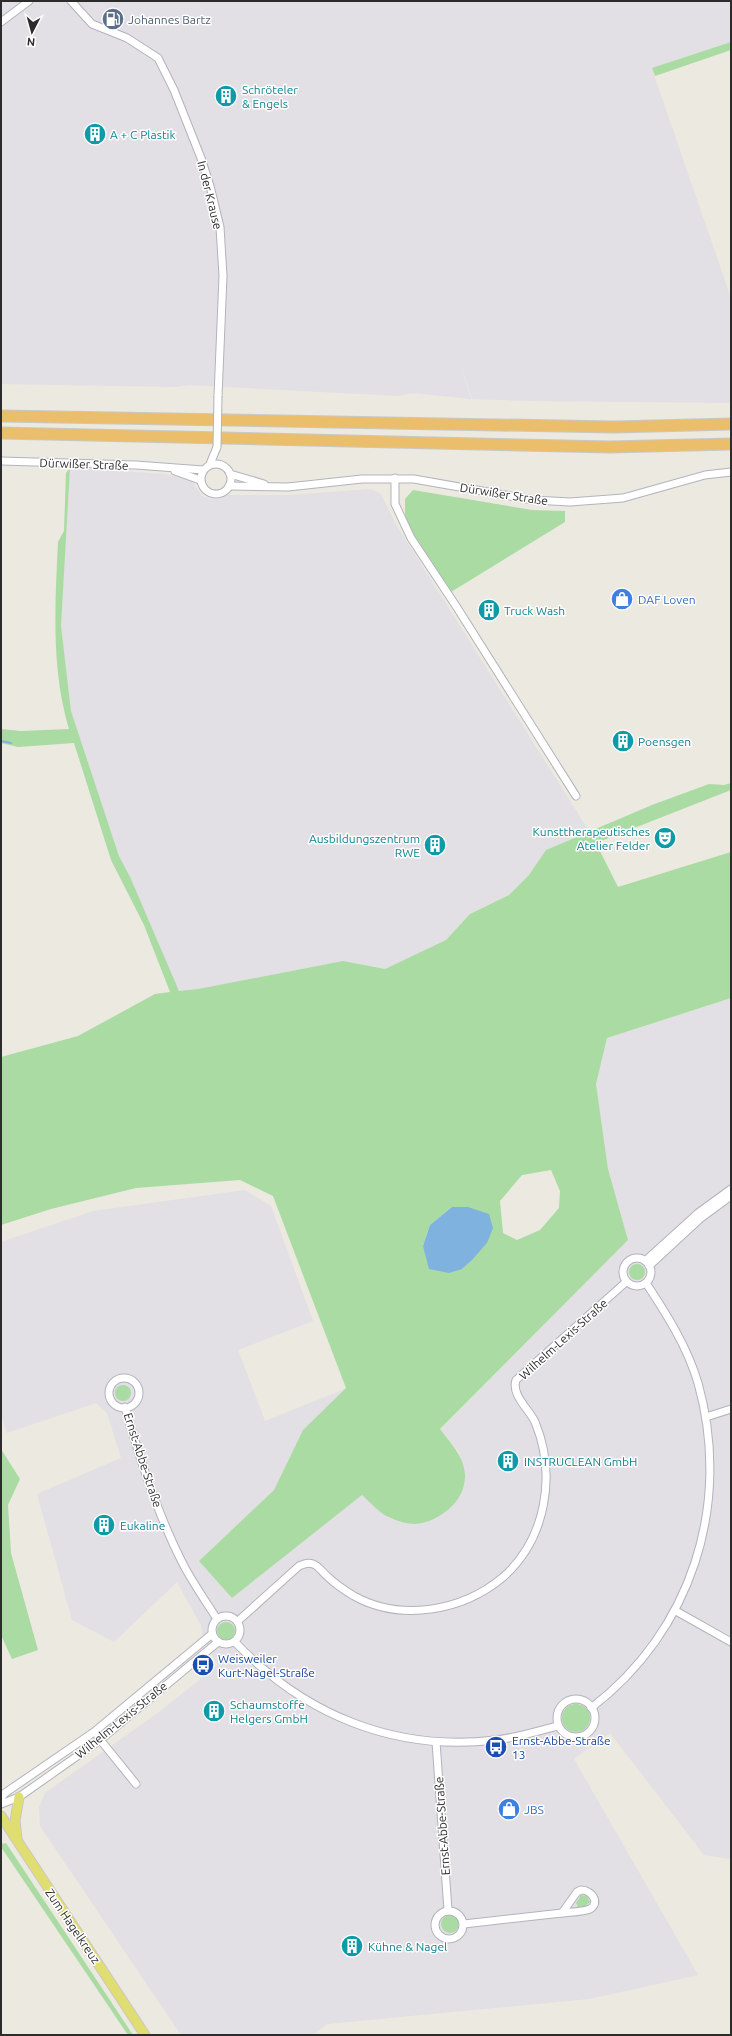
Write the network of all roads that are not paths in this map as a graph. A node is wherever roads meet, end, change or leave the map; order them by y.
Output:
1 (29, 1) edge
2 (71, 1) edge
3 (1, 22) edge
4 (1, 416) edge
5 (731, 424) edge
6 (1, 433) edge
7 (731, 444) edge
8 (1, 461) edge
9 (216, 461) junction
10 (167, 468) junction
11 (203, 470) junction
12 (731, 472) edge
13 (230, 474) junction
14 (395, 478) junction
15 (200, 480) junction
16 (229, 486) junction
17 (274, 486) junction
18 (576, 796) dead end
19 (731, 1189) edge
20 (731, 1196) edge
21 (647, 1263) junction
22 (626, 1282) junction
23 (646, 1283) junction
24 (125, 1407) junction
25 (731, 1409) edge
26 (706, 1416) junction
27 (676, 1611) junction
28 (217, 1619) junction
29 (238, 1621) junction
30 (212, 1634) junction
31 (218, 1642) junction
32 (235, 1642) junction
33 (731, 1642) edge
34 (591, 1708) junction
35 (558, 1726) junction
36 (94, 1732) junction
37 (100, 1740) junction
38 (436, 1742) junction
39 (136, 1784) dead end
40 (1, 1798) edge
41 (19, 1798) junction
42 (1, 1804) edge
43 (1, 1816) edge
44 (18, 1841) junction
45 (448, 1910) junction
46 (562, 1913) dead end
47 (464, 1924) junction
48 (145, 2035) edge

1 - 3 street
2 - 9 street, In der Krause, bridge
4 - 5 highway
6 - 7 highway
8 - 10 street, Dürwißer Straße
9 - 11 street
9 - 13 street
10 - 11 street, Dürwißer Straße
10 - 15 street, Dürwißer Straße
11 - 15 street
12 - 14 street, Dürwißer Straße
13 - 16 street
13 - 17 street, Dürwißer Straße
14 - 17 street, Dürwißer Straße
14 - 18 street
15 - 16 street
16 - 17 street, Dürwißer Straße
19 - 21 street
20 - 21 street
21 - 22 street
21 - 23 street
22 - 23 street
22 - 29 street, Wilhelm-Lexis-Straße
23 - 26 street
24 - 24 street, Ernst-Abbe-Straße
24 - 28 street, Ernst-Abbe-Straße
25 - 26 street
26 - 27 street
27 - 33 street
27 - 34 street
28 - 29 street
28 - 30 street
29 - 32 street
30 - 31 street
30 - 36 street, Wilhelm-Lexis-Straße
31 - 32 street
31 - 37 street, Wilhelm-Lexis-Straße
32 - 38 street
34 - 35 street
34 - 35 street
35 - 38 street
36 - 37 street
36 - 40 street, Wilhelm-Lexis-Straße
37 - 39 street
37 - 41 street, Wilhelm-Lexis-Straße
38 - 45 street, Ernst-Abbe-Straße
41 - 42 street, Wilhelm-Lexis-Straße
41 - 44 main road
43 - 44 main road, Zum Hagelkreuz
44 - 48 main road, Zum Hagelkreuz
45 - 47 street
45 - 47 street
46 - 47 street

